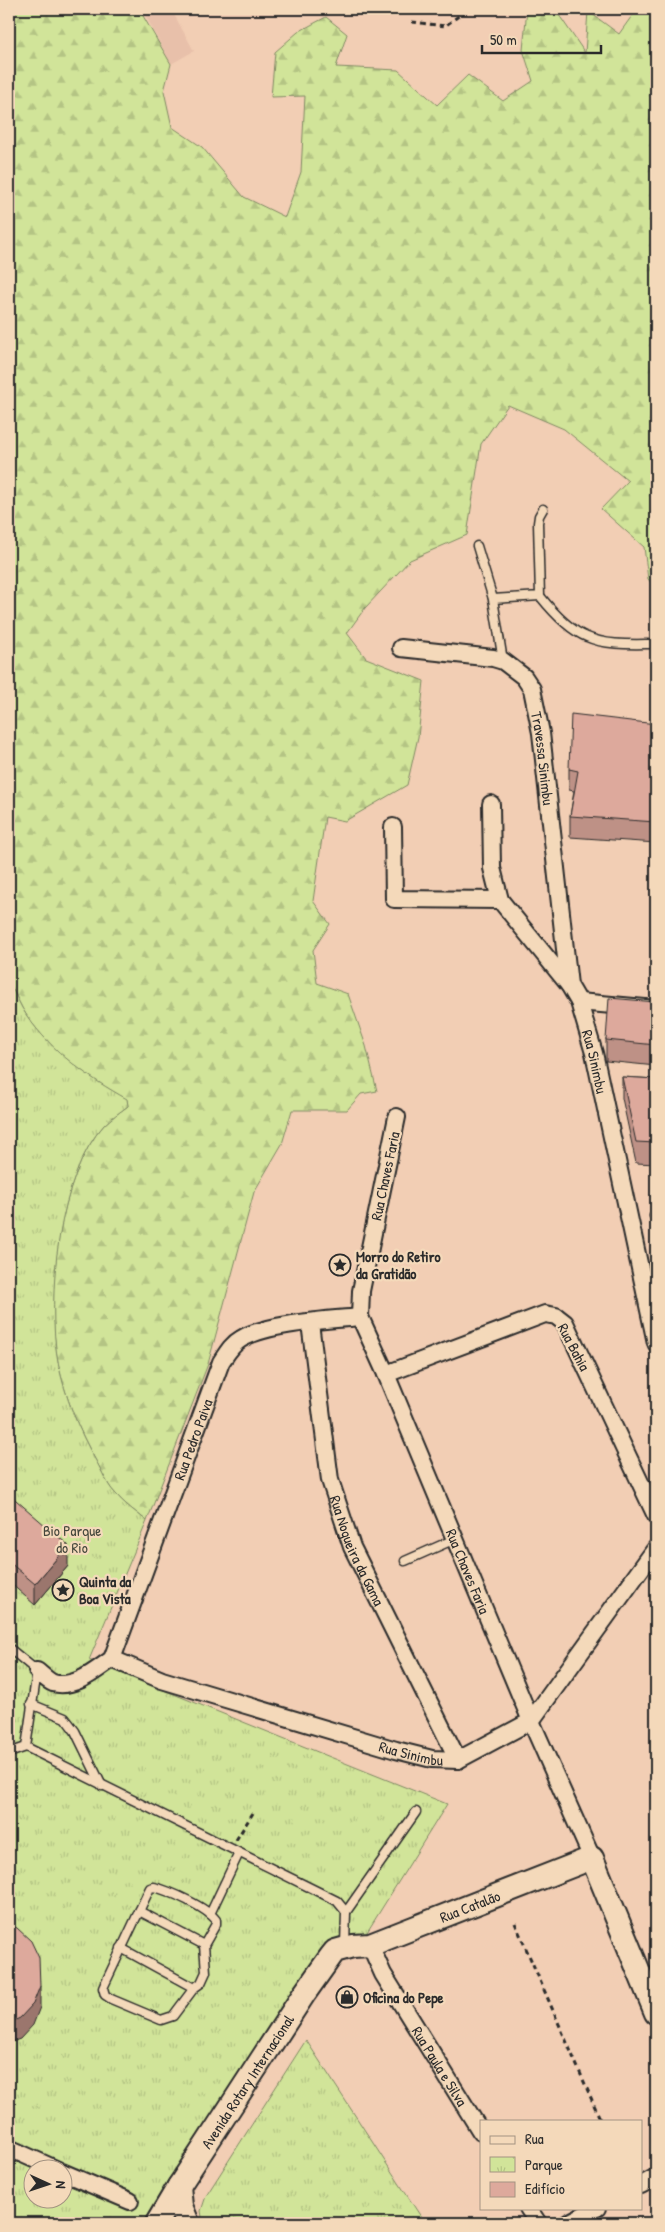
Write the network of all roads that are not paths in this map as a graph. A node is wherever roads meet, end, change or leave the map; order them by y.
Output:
1 (543, 509) dead end
2 (477, 546) dead end
3 (540, 596) junction
4 (492, 599) junction
5 (656, 644) edge
6 (401, 648) dead end
7 (503, 661) junction
8 (491, 804) dead end
9 (392, 827) dead end
10 (500, 900) junction
11 (568, 985) junction
12 (579, 1002) junction
13 (656, 1009) edge
14 (397, 1116) dead end
15 (360, 1318) junction
16 (310, 1323) junction
17 (656, 1343) edge
18 (386, 1374) junction
19 (656, 1516) edge
20 (455, 1539) junction
21 (656, 1548) edge
22 (406, 1561) dead end
23 (9, 1648) edge
24 (112, 1660) junction
25 (37, 1671) junction
26 (31, 1704) junction
27 (531, 1722) junction
28 (26, 1746) junction
29 (9, 1753) edge
30 (458, 1760) junction
31 (102, 1786) junction
32 (416, 1812) dead end
33 (239, 1853) junction
34 (592, 1858) junction
35 (139, 1911) junction
36 (346, 1912) junction
37 (210, 1914) junction
38 (204, 1945) junction
39 (370, 1946) junction
40 (121, 1948) junction
41 (345, 1948) junction
42 (194, 1988) junction
43 (656, 2013) edge
44 (480, 2130) edge
45 (9, 2148) edge
46 (36, 2160) edge
47 (72, 2176) edge
48 (656, 2178) edge
49 (642, 2185) edge
50 (179, 2186) junction
51 (130, 2202) dead end
52 (529, 2210) edge
53 (593, 2210) edge
54 (157, 2223) edge
55 (188, 2223) edge
56 (538, 2223) edge
57 (568, 2223) edge

1 - 3 lane
2 - 4 lane
3 - 4 lane
3 - 5 lane
4 - 7 lane
6 - 7 street
7 - 11 street, Travessa Sinimbu
8 - 10 street, Rua Sinimbu
9 - 10 street
10 - 11 street, Rua Sinimbu
11 - 12 street, Rua Sinimbu
12 - 13 street
12 - 17 street, Rua Sinimbu
14 - 15 street, Rua Chaves Faria
15 - 16 street, Rua Pedro Paiva
15 - 18 street, Rua Chaves Faria
16 - 24 street, Rua Pedro Paiva
16 - 30 street, Rua Nogueira da Gama
18 - 19 street, Rua Bahia
18 - 20 street, Rua Chaves Faria
20 - 22 lane
20 - 27 street, Rua Chaves Faria
21 - 27 street, Rua Sinimbu
23 - 25 lane
24 - 25 street
24 - 30 street, Rua Sinimbu
25 - 26 lane
26 - 28 lane
26 - 31 lane
27 - 30 street, Rua Sinimbu
27 - 34 street, Rua Chaves Faria
28 - 29 lane
28 - 31 lane
31 - 33 lane
32 - 36 lane
33 - 36 lane
33 - 37 lane
34 - 39 main road, Rua Catalão
34 - 43 main road, Rua Chaves Faria
35 - 37 lane
35 - 38 lane
35 - 40 lane
36 - 41 lane
37 - 38 lane
38 - 42 lane
39 - 41 main road, Rua Catalão
39 - 44 street, Rua Paula e Silva
40 - 42 lane
40 - 42 lane
41 - 50 main road, Avenida Rotary Internacional
45 - 46 street
47 - 51 street
48 - 49 street
50 - 54 main road, Avenida Rotary Internacional
50 - 55 main road
52 - 56 street
53 - 57 street

